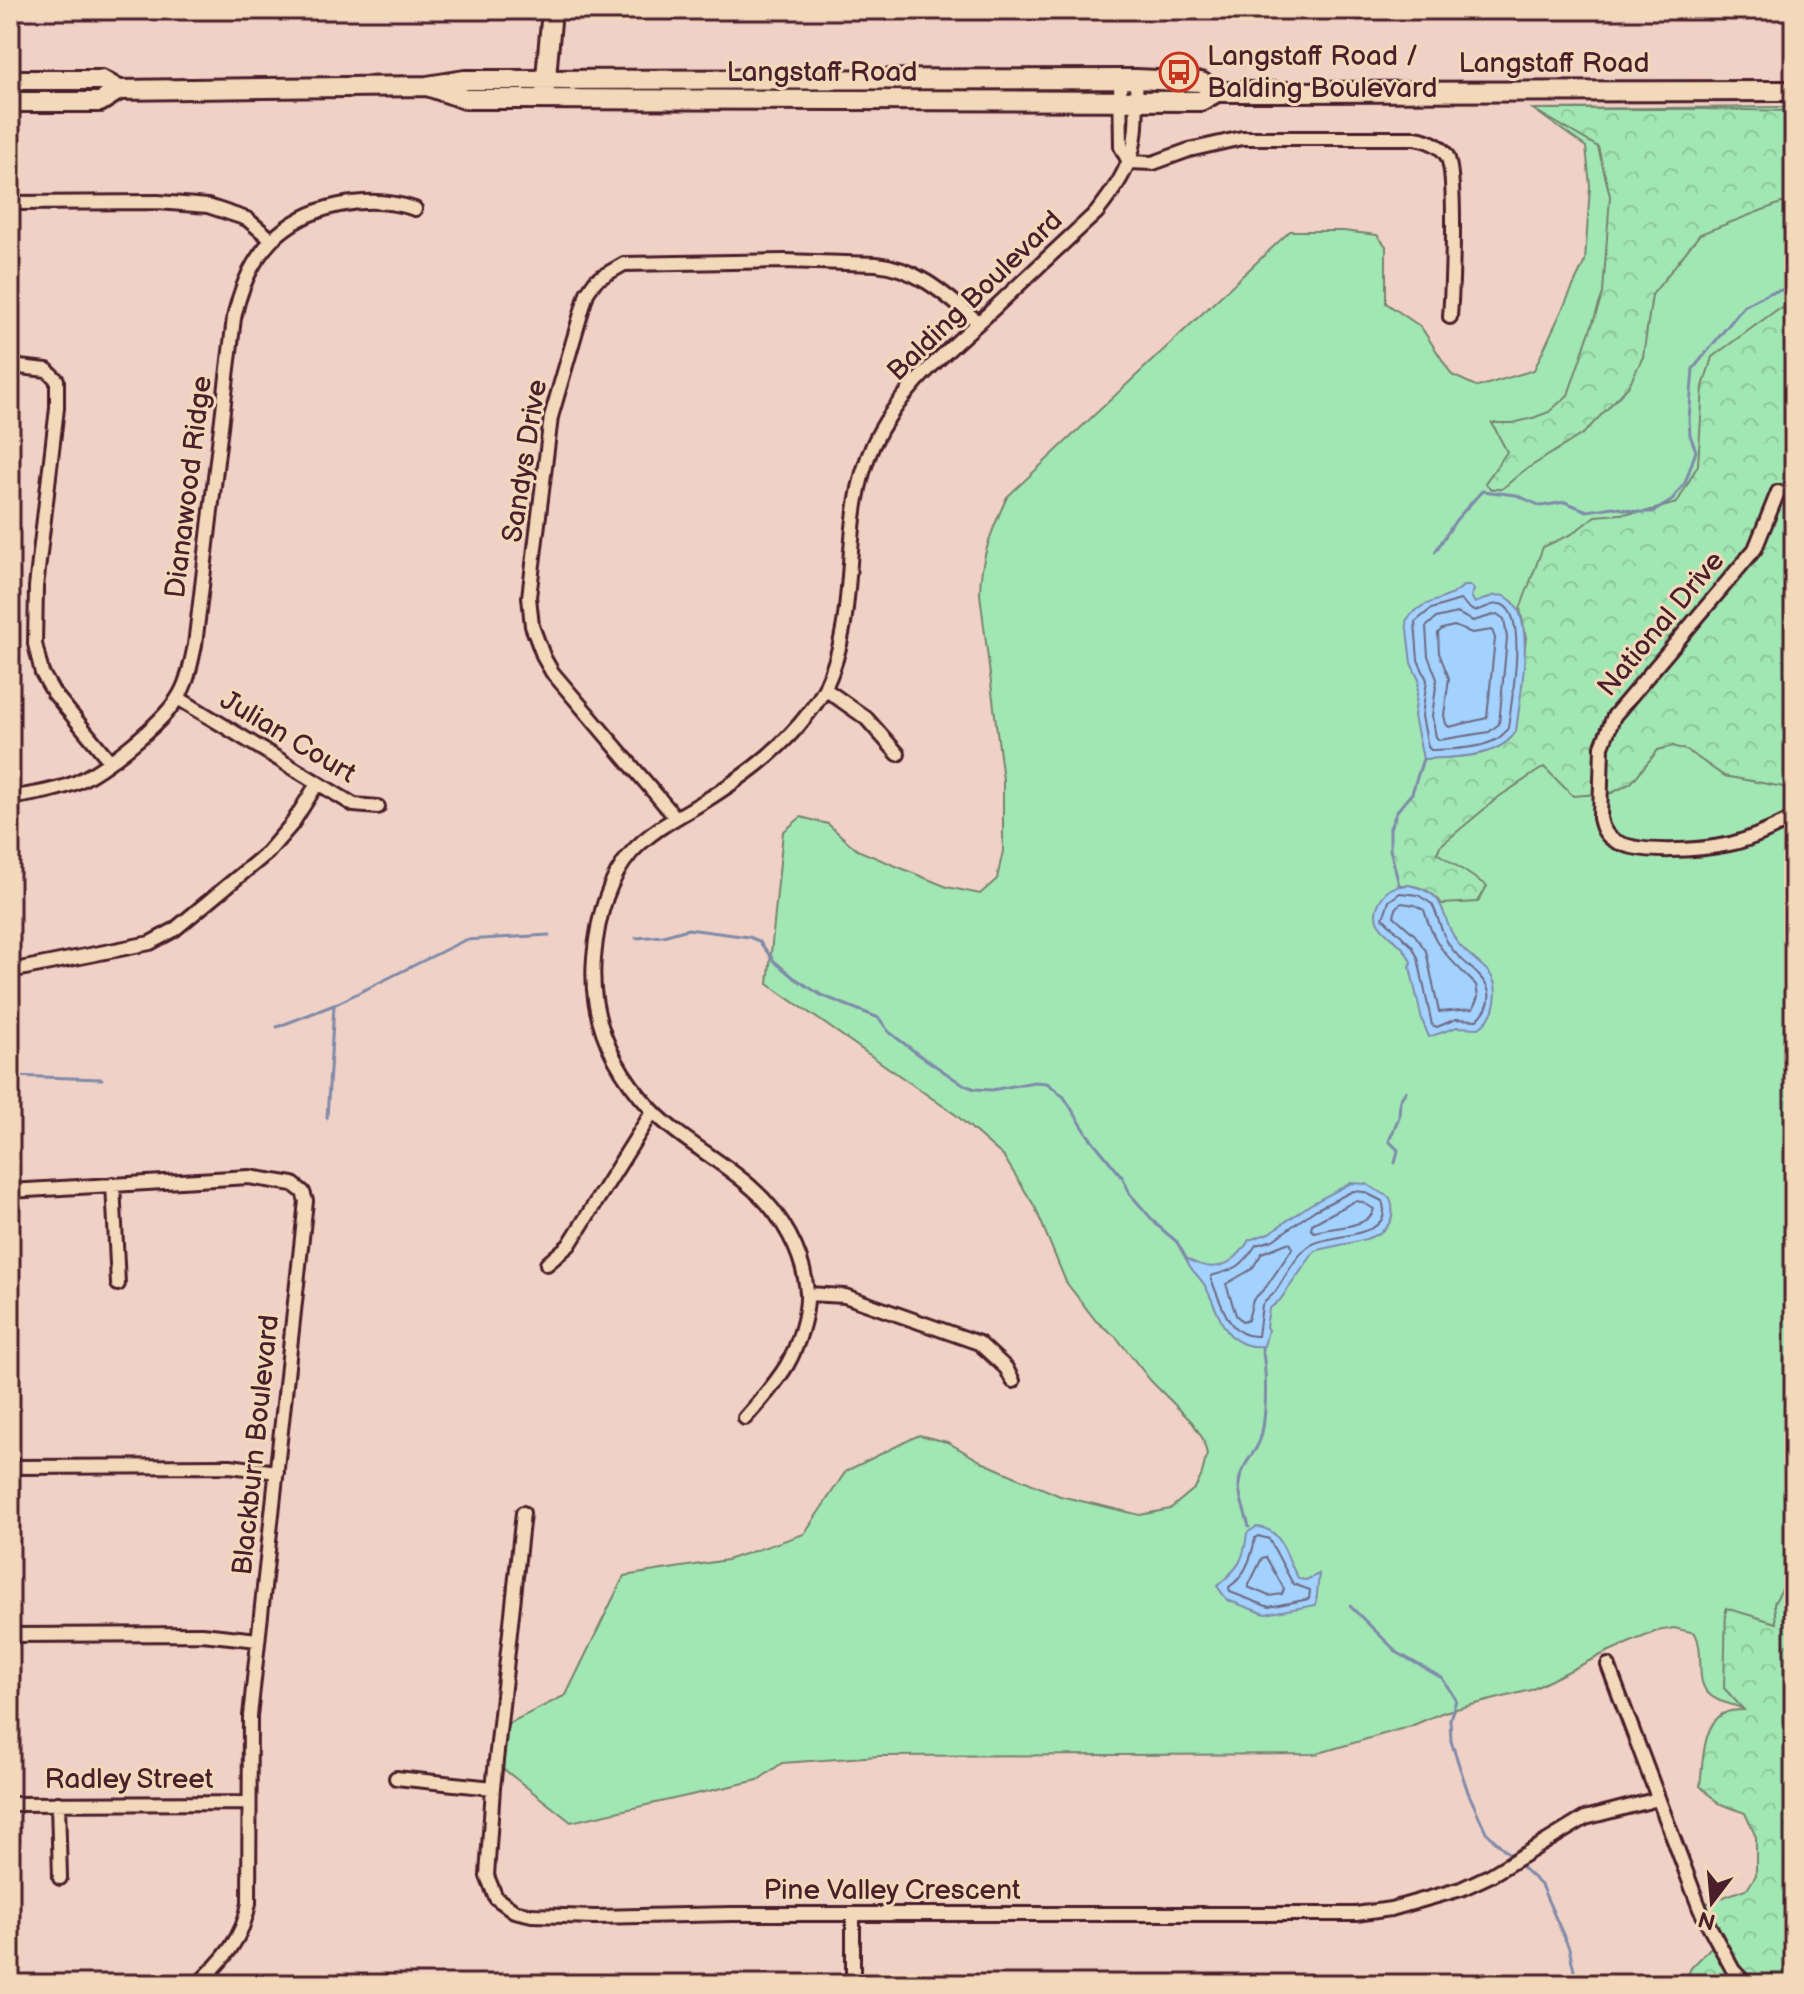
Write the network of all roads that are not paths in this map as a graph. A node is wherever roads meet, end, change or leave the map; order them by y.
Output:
1 (552, 10) edge
2 (1128, 79) junction
3 (10, 80) edge
4 (546, 80) junction
5 (427, 86) junction
6 (119, 90) junction
7 (1794, 91) edge
8 (1217, 92) junction
9 (545, 99) junction
10 (1129, 101) junction
11 (10, 102) edge
12 (1129, 162) junction
13 (10, 203) edge
14 (415, 209) dead end
15 (272, 240) junction
16 (1450, 317) dead end
17 (978, 322) junction
18 (10, 366) edge
19 (1778, 492) dead end
20 (825, 689) junction
21 (178, 698) junction
22 (898, 754) dead end
23 (109, 760) junction
24 (317, 784) junction
25 (10, 798) edge
26 (378, 807) dead end
27 (676, 818) junction
28 (1794, 818) edge
29 (10, 971) edge
30 (653, 1111) junction
31 (113, 1184) junction
32 (10, 1191) edge
33 (547, 1264) dead end
34 (118, 1284) dead end
35 (807, 1294) junction
36 (1013, 1381) dead end
37 (745, 1418) dead end
38 (10, 1467) edge
39 (277, 1472) junction
40 (523, 1513) dead end
41 (10, 1635) edge
42 (258, 1640) junction
43 (1608, 1665) dead end
44 (396, 1778) dead end
45 (493, 1788) junction
46 (1658, 1799) junction
47 (58, 1803) junction
48 (249, 1803) junction
49 (10, 1804) edge
50 (60, 1878) dead end
51 (853, 1915) junction
52 (198, 1984) edge
53 (853, 1984) edge
54 (1746, 1984) edge

1 - 4 main road
2 - 4 main road, Langstaff Road
2 - 8 main road, Langstaff Road
2 - 10 street
3 - 6 main road, Langstaff Road
4 - 5 main road, Langstaff Road
4 - 9 main road
5 - 6 main road, Langstaff Road
5 - 9 main road, Langstaff Road
6 - 11 main road, Langstaff Road
7 - 8 main road, Langstaff Road
8 - 10 main road, Langstaff Road
9 - 10 main road, Langstaff Road
10 - 12 street
12 - 16 street
12 - 17 street, Balding Boulevard
13 - 15 street
14 - 15 street, Dianawood Ridge
15 - 21 street, Dianawood Ridge
17 - 20 street, Balding Boulevard
17 - 27 street, Sandys Drive
18 - 23 street
19 - 28 street, National Drive
20 - 22 street
20 - 27 street, Balding Boulevard
21 - 23 street, Dianawood Ridge
21 - 24 street, Julian Court
23 - 25 street, Dianawood Ridge
24 - 26 street, Julian Court
24 - 29 street
27 - 30 street, Balding Boulevard
30 - 33 street
30 - 35 street, Balding Boulevard
31 - 32 street, Blackburn Boulevard
31 - 34 street
31 - 39 street, Blackburn Boulevard
35 - 36 street
35 - 37 street, Balding Boulevard
38 - 39 street
39 - 42 street, Blackburn Boulevard
40 - 45 street, Pine Valley Crescent
41 - 42 street
42 - 48 street, Blackburn Boulevard
43 - 46 street
44 - 45 street
45 - 51 street, Pine Valley Crescent
46 - 51 street, Pine Valley Crescent
46 - 54 street
47 - 48 street, Radley Street
47 - 49 street, Radley Street
47 - 50 street
48 - 52 street, Blackburn Boulevard
51 - 53 street

